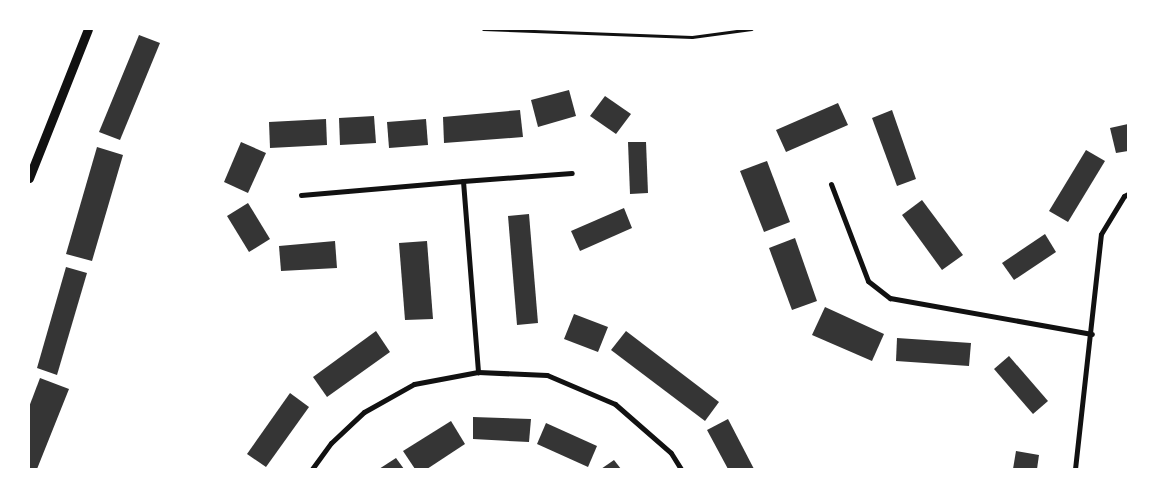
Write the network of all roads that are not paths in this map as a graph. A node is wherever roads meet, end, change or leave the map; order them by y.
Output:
1 (88, 29) edge
2 (31, 166) edge
3 (572, 173) dead end
4 (29, 178) edge
5 (463, 181) junction
6 (831, 184) dead end
7 (1128, 194) edge
8 (301, 195) dead end
9 (1092, 334) junction
10 (478, 372) junction
11 (312, 469) edge
12 (681, 469) edge
13 (1075, 469) edge

1 - 2 street
2 - 4 street
3 - 5 street
5 - 8 street
5 - 10 street
6 - 9 street
7 - 9 street
9 - 13 street
10 - 11 street
10 - 12 street

